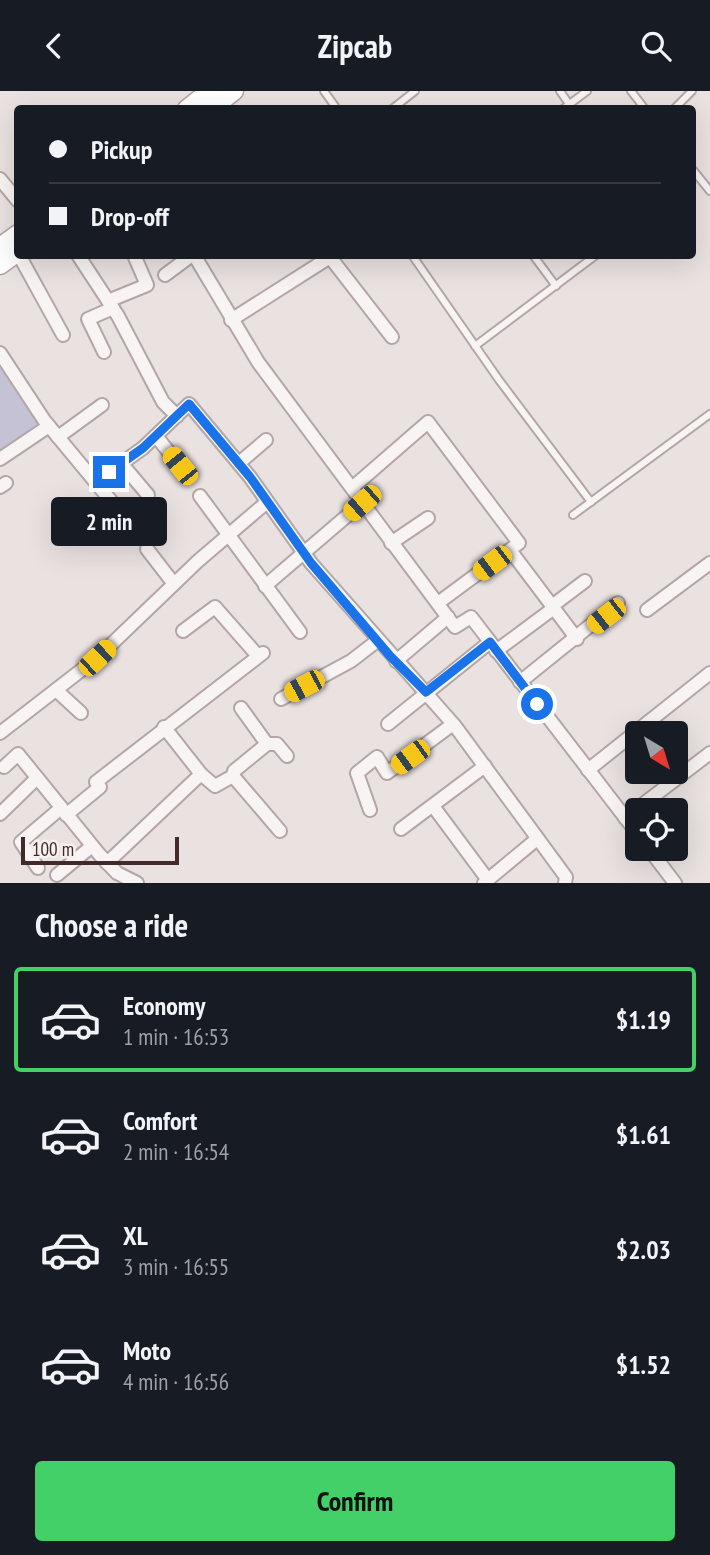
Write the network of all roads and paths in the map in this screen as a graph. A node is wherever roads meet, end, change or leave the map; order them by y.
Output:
1 (234, 91) edge
2 (415, 91) edge
3 (587, 91) edge
4 (631, 91) edge
5 (692, 91) edge
6 (213, 103) edge
7 (397, 105) edge
8 (567, 105) edge
9 (642, 105) edge
10 (678, 105) edge
11 (696, 173) edge
12 (700, 178) junction
13 (0, 179) edge
14 (696, 181) edge
15 (710, 191) edge
16 (14, 196) edge
17 (21, 259) edge
18 (81, 259) edge
19 (136, 259) edge
20 (187, 259) edge
21 (195, 259) edge
22 (322, 259) edge
23 (332, 259) edge
24 (415, 259) edge
25 (536, 259) edge
26 (591, 259) edge
27 (165, 275) dead end
28 (556, 286) junction
29 (110, 304) junction
30 (231, 320) junction
31 (63, 335) dead end
32 (392, 337) dead end
33 (475, 346) junction
34 (104, 352) dead end
35 (0, 353) edge
36 (102, 404) dead end
37 (710, 414) edge
38 (177, 416) junction
39 (49, 426) junction
40 (156, 436) junction
41 (58, 437) junction
42 (266, 440) dead end
43 (0, 459) edge
44 (121, 463) junction
45 (239, 463) junction
46 (180, 466) dead end
47 (97, 481) junction
48 (352, 488) junction
49 (148, 495) dead end
50 (200, 496) dead end
51 (267, 502) junction
52 (590, 502) junction
53 (362, 503) junction
54 (573, 515) dead end
55 (428, 517) dead end
56 (126, 520) dead end
57 (229, 535) junction
58 (391, 543) junction
59 (147, 549) dead end
60 (510, 550) junction
61 (304, 553) junction
62 (710, 563) edge
63 (585, 581) dead end
64 (174, 584) junction
65 (265, 586) junction
66 (618, 603) dead end
67 (438, 604) junction
68 (553, 607) junction
69 (647, 610) dead end
70 (448, 617) junction
71 (183, 631) dead end
72 (300, 632) dead end
73 (577, 639) junction
74 (377, 641) junction
75 (493, 647) junction
76 (396, 661) junction
77 (710, 673) edge
78 (520, 683) junction
79 (56, 690) junction
80 (426, 692) junction
81 (281, 699) dead end
82 (241, 708) dead end
83 (81, 713) dead end
84 (388, 724) dead end
85 (453, 724) junction
86 (164, 727) junction
87 (0, 733) edge
88 (267, 744) junction
89 (710, 753) edge
90 (287, 756) dead end
91 (485, 766) junction
92 (5, 768) edge
93 (588, 769) junction
94 (201, 774) junction
95 (233, 776) junction
96 (37, 778) junction
97 (651, 798) edge
98 (433, 806) junction
99 (370, 810) dead end
100 (64, 811) junction
101 (0, 814) edge
102 (625, 818) edge
103 (401, 829) dead end
104 (279, 831) dead end
105 (537, 839) junction
106 (92, 846) junction
107 (658, 861) edge
108 (107, 863) junction
109 (38, 868) dead end
110 (57, 874) dead end
111 (129, 881) edge
112 (486, 881) edge
113 (565, 883) edge
114 (675, 883) edge

1 - 6 main road
2 - 7 lane
3 - 8 lane
4 - 9 lane
5 - 10 lane
11 - 12 lane
12 - 14 lane
12 - 15 lane
13 - 16 street
17 - 31 street
18 - 29 street
19 - 29 street
20 - 27 street
21 - 30 street
22 - 30 street
23 - 32 street
24 - 33 lane
25 - 28 lane
26 - 28 lane
28 - 33 lane
29 - 34 street
29 - 38 street
30 - 48 street
33 - 52 lane
35 - 39 street
36 - 41 street
37 - 52 lane
38 - 40 street
38 - 45 street
39 - 41 street
39 - 43 street
40 - 44 street
40 - 46 street
41 - 47 street
42 - 45 street
44 - 47 street
44 - 49 street
45 - 51 street
47 - 56 street
48 - 53 street
48 - 60 street
50 - 57 street
51 - 57 street
51 - 61 street
52 - 54 lane
53 - 58 street
53 - 61 street
55 - 58 street
57 - 64 street
57 - 65 street
58 - 67 street
59 - 64 street
60 - 67 street
60 - 68 street
61 - 65 street
61 - 74 street
62 - 69 street
63 - 68 street
64 - 79 street
65 - 72 street
66 - 73 street
67 - 70 street
68 - 73 street
68 - 75 street
70 - 75 street
70 - 76 street
71 - 86 street
73 - 78 street
74 - 76 street
74 - 81 street
75 - 78 street
75 - 80 street
76 - 80 street
77 - 93 street
78 - 93 street
79 - 83 street
79 - 87 street
80 - 84 street
80 - 85 street
82 - 88 street
85 - 91 street
85 - 99 street
86 - 94 street
86 - 100 street
88 - 90 street
88 - 95 street
89 - 97 street
91 - 98 street
91 - 105 street
92 - 96 street
93 - 102 street
94 - 95 street
94 - 108 street
95 - 104 street
96 - 100 street
96 - 101 street
98 - 103 street
98 - 112 street
100 - 106 street
100 - 109 street
105 - 112 street
105 - 113 street
106 - 108 street
106 - 110 street
107 - 114 street
108 - 111 street

